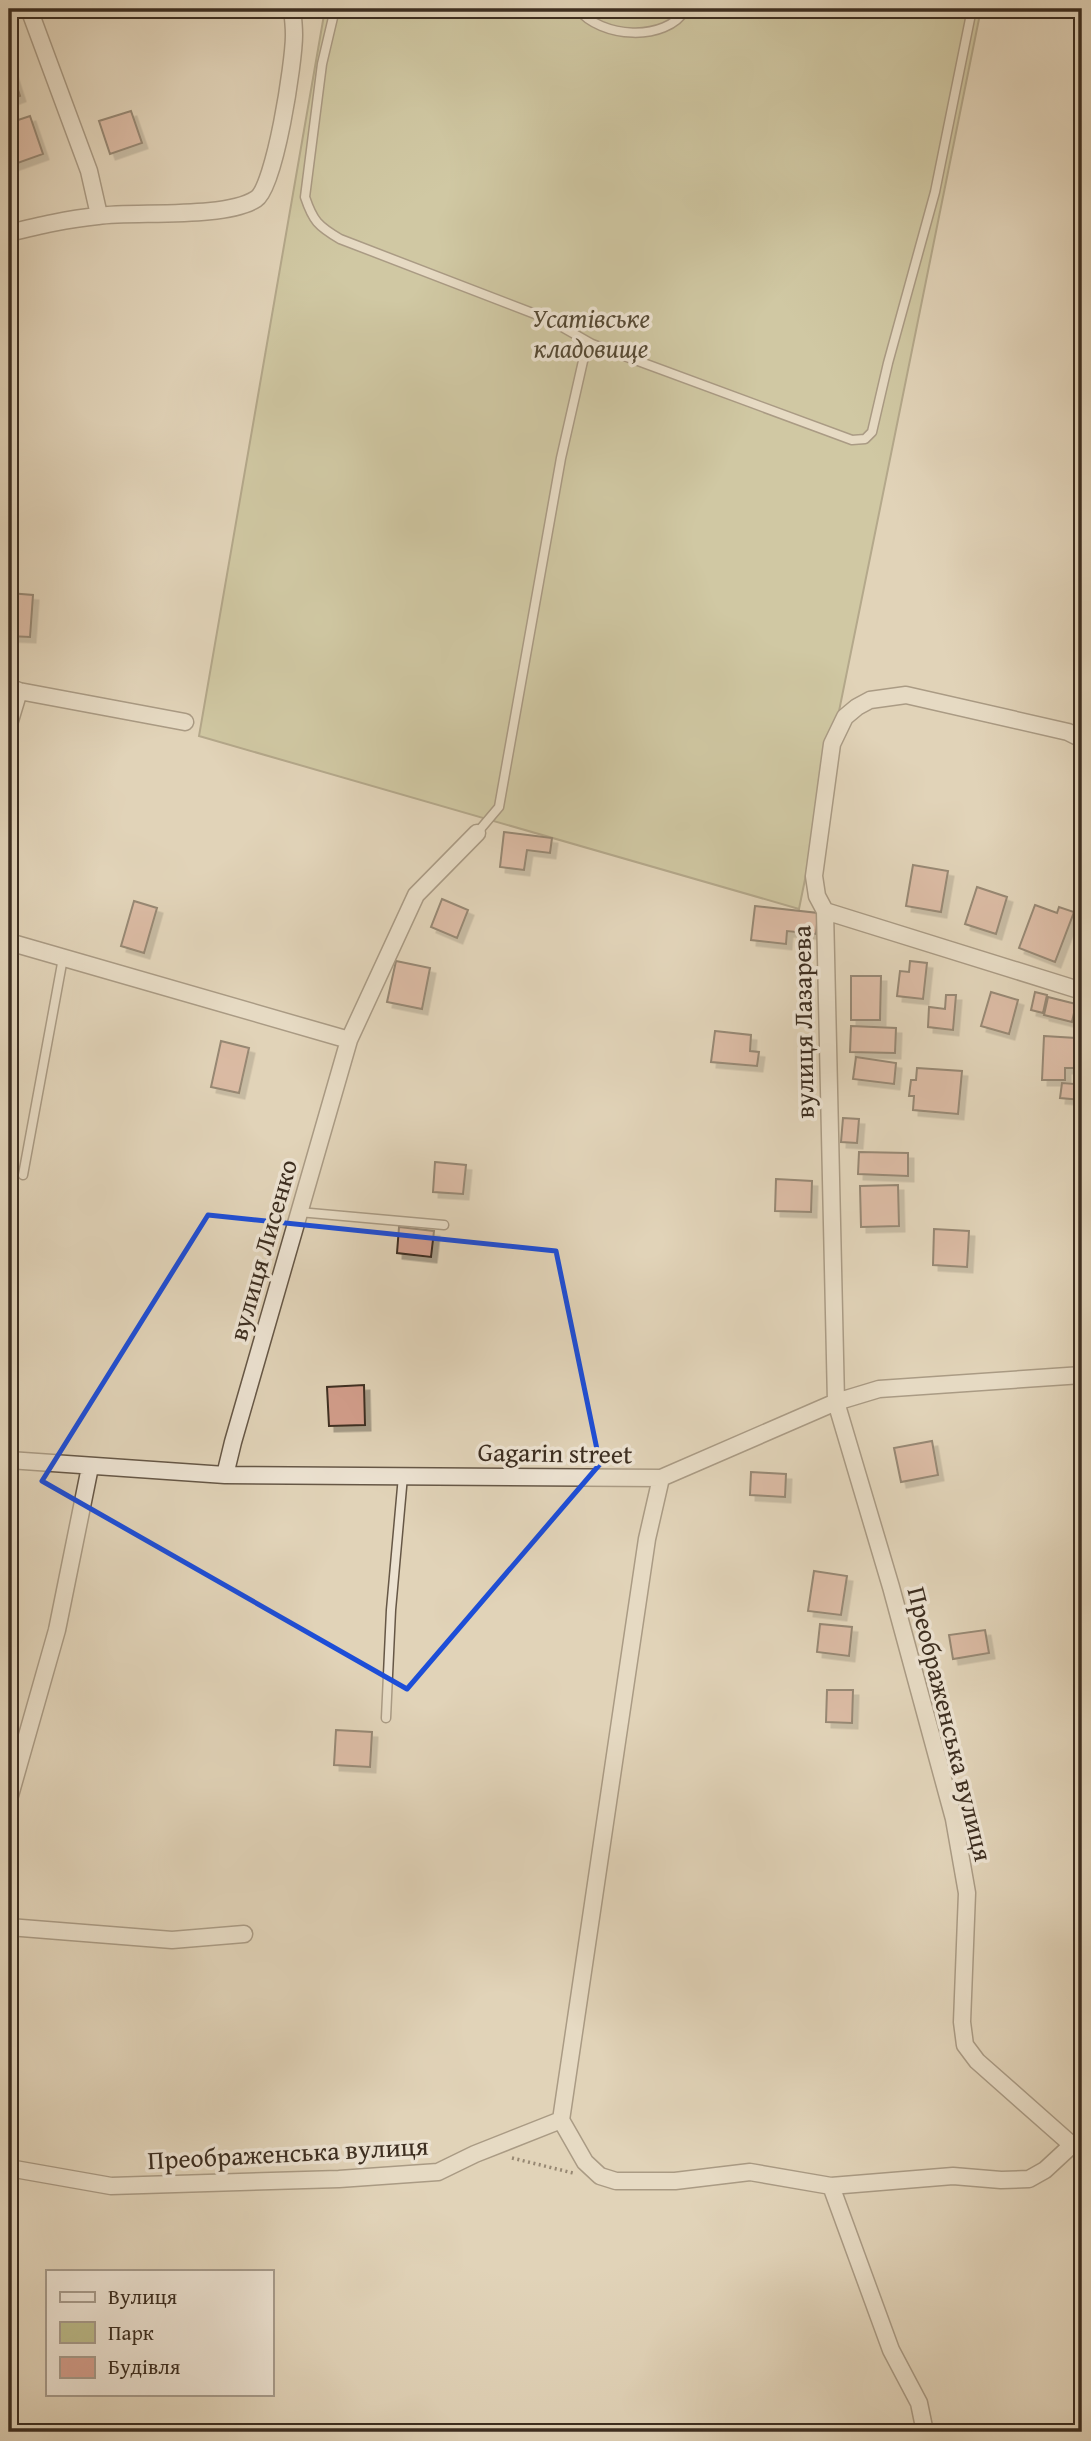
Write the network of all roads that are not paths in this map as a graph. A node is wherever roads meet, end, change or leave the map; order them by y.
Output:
1 (29, 9) edge
2 (292, 9) edge
3 (335, 9) edge
4 (578, 9) edge
5 (686, 9) edge
6 (972, 9) edge
7 (99, 215) junction
8 (9, 233) edge
9 (592, 344) junction
10 (14, 689) edge
11 (185, 722) dead end
12 (9, 724) edge
13 (1082, 739) edge
14 (477, 833) joint
15 (825, 911) junction
16 (9, 942) edge
17 (63, 958) junction
18 (1082, 991) edge
19 (349, 1040) junction
20 (23, 1175) dead end
21 (299, 1212) junction
22 (444, 1224) dead end
23 (1082, 1375) edge
24 (835, 1402) junction
25 (9, 1460) edge
26 (90, 1466) junction
27 (225, 1475) junction
28 (403, 1476) junction
29 (660, 1478) junction
30 (386, 1718) dead end
31 (9, 1799) edge
32 (9, 1927) edge
33 (244, 1934) dead end
34 (561, 2120) junction
35 (1077, 2147) edge
36 (9, 2168) edge
37 (831, 2186) junction
38 (925, 2432) edge

1 - 7 street
2 - 7 street
3 - 9 lane
4 - 5 lane
6 - 9 lane
7 - 8 street
9 - 14 lane
10 - 11 street
10 - 12 street
13 - 15 street
14 - 19 street, вулиця Лисенко
15 - 18 street, вулиця Лазарева
15 - 24 street, вулиця Лазарева
16 - 17 street
17 - 19 street
17 - 20 lane
19 - 21 street, вулиця Лисенко
21 - 22 lane
21 - 27 street, вулиця Лисенко
23 - 24 street, Gagarin street
24 - 29 street, Gagarin street
24 - 35 street, Преображенська вулиця
25 - 26 street, Gagarin street
26 - 27 street, Gagarin street
26 - 31 street
27 - 28 street, Gagarin street
28 - 29 street, Gagarin street
28 - 30 lane
29 - 34 street
32 - 33 street
34 - 36 street, Преображенська вулиця
34 - 37 street, Преображенська вулиця
35 - 37 street, Преображенська вулиця
37 - 38 street

